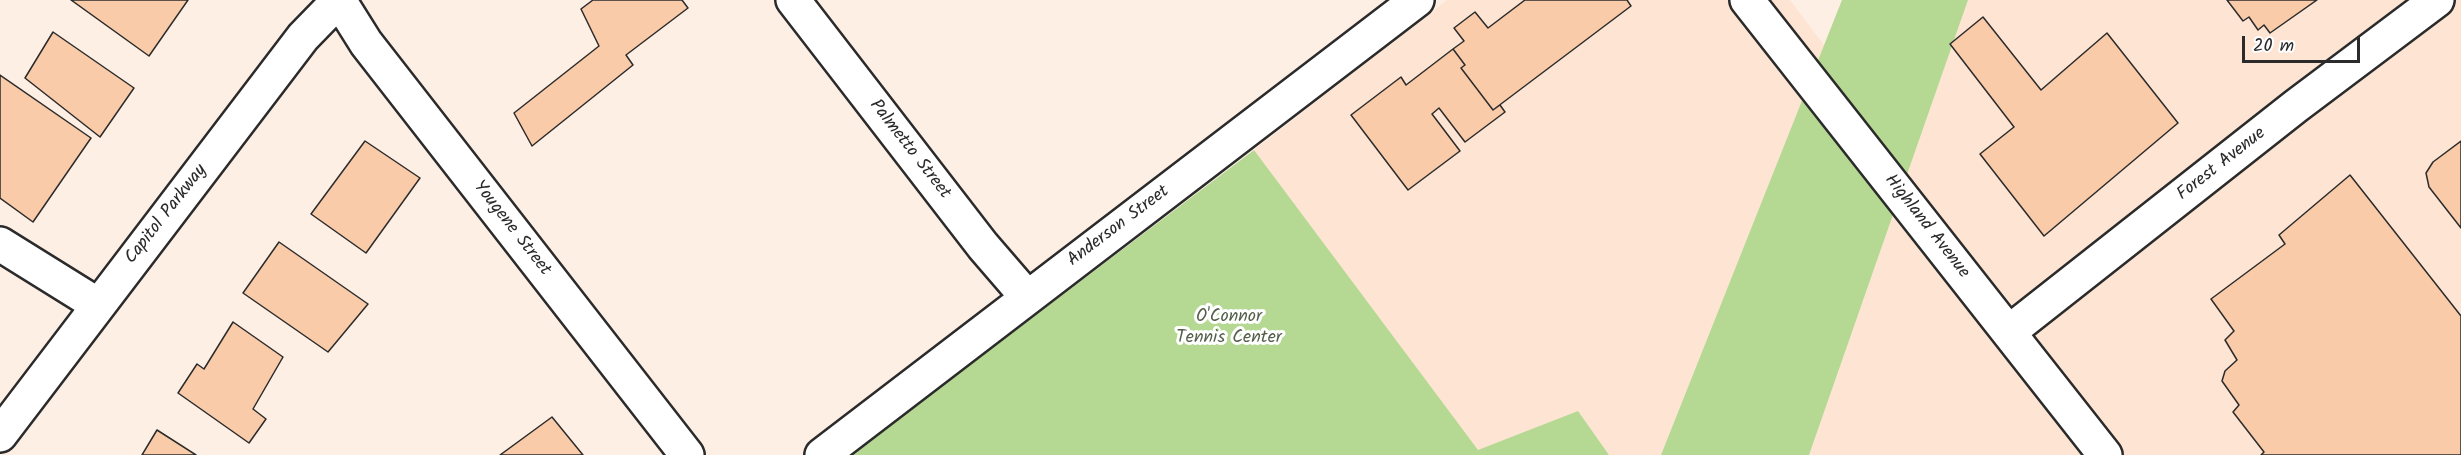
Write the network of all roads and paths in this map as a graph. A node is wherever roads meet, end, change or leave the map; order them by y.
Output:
1 (339, 0) edge
2 (793, 0) edge
3 (1417, 0) edge
4 (1747, 0) edge
5 (2437, 0) edge
6 (0, 244) edge
7 (1027, 297) junction
8 (98, 305) junction
9 (2009, 332) junction
10 (0, 435) edge
11 (687, 455) edge
12 (822, 455) edge
13 (2105, 455) edge

1 - 8 street, Capitol Parkway
1 - 11 street, Yougene Street
2 - 7 street, Palmetto Street
3 - 7 street, Anderson Street
4 - 9 street, Highland Avenue
5 - 9 street, Forest Avenue
6 - 8 street
7 - 12 street, Anderson Street
8 - 10 street, Capitol Parkway
9 - 13 street, Highland Avenue

